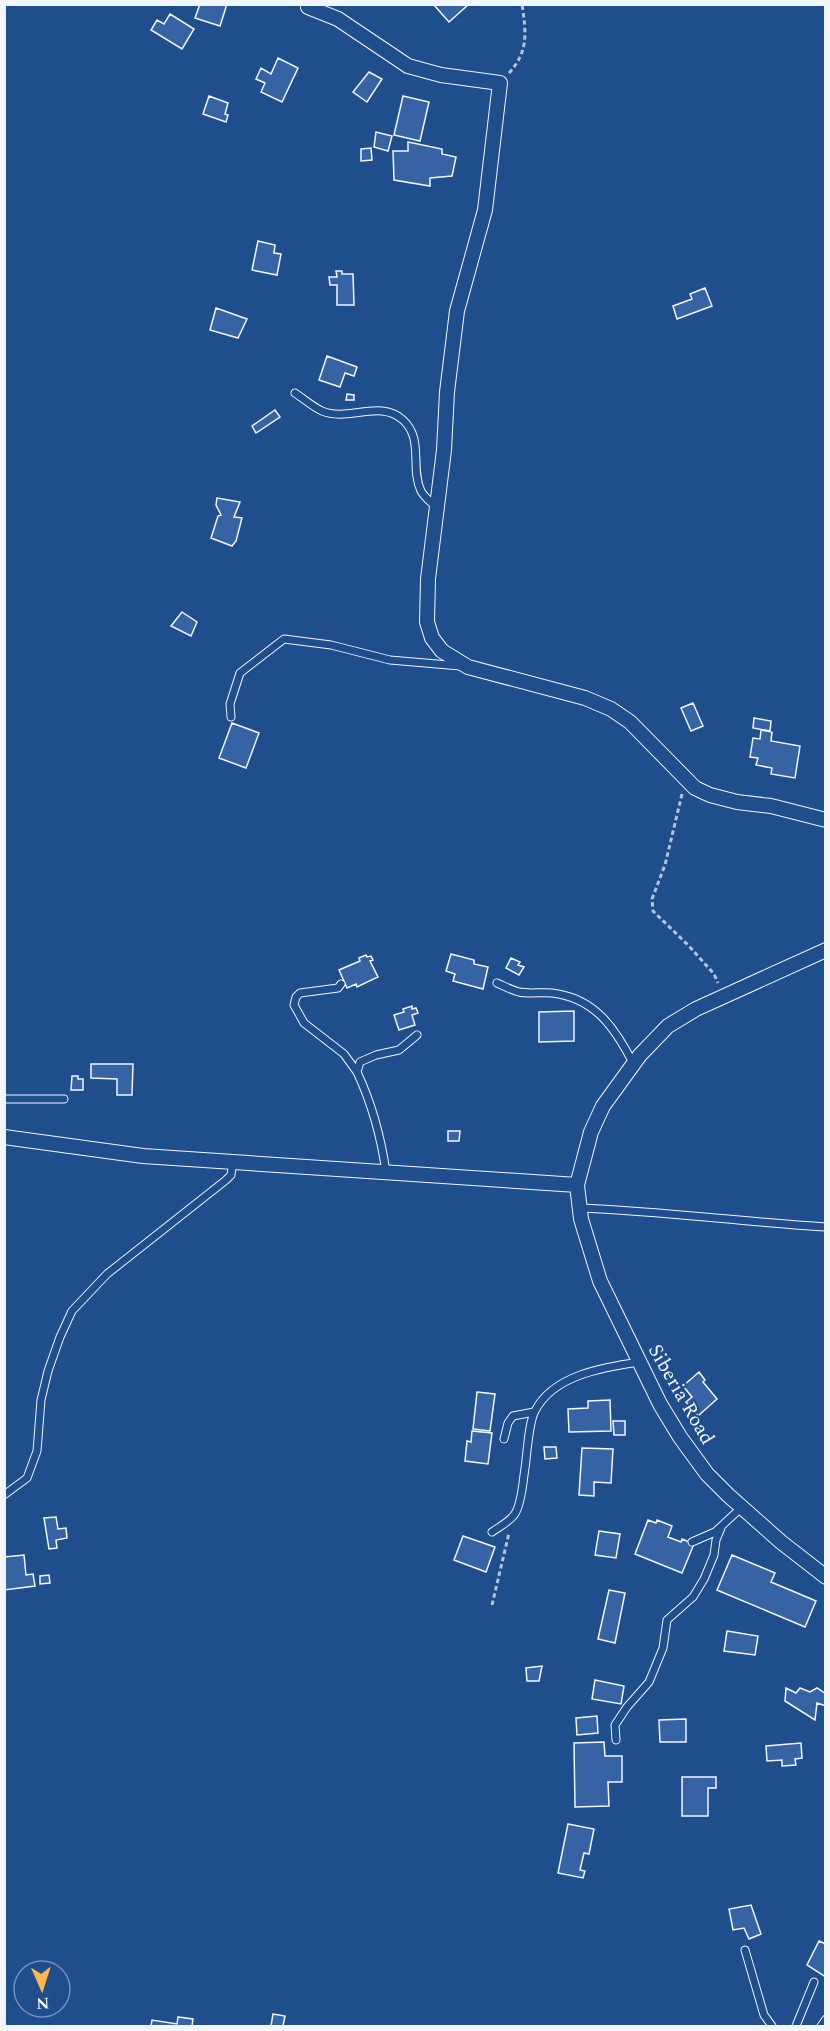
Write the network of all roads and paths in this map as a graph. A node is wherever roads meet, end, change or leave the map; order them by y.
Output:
1 (522, 4) edge
2 (308, 7) dead end
3 (500, 83) junction
4 (295, 393) dead end
5 (437, 508) junction
6 (468, 667) junction
7 (231, 717) dead end
8 (681, 775) junction
9 (825, 820) edge
10 (825, 950) edge
11 (497, 983) dead end
12 (341, 984) dead end
13 (724, 996) junction
14 (417, 1035) dead end
15 (633, 1063) junction
16 (357, 1072) junction
17 (4, 1099) edge
18 (64, 1099) dead end
19 (4, 1137) edge
20 (233, 1162) junction
21 (386, 1172) junction
22 (577, 1185) junction
23 (579, 1208) junction
24 (825, 1227) edge
25 (640, 1362) junction
26 (534, 1412) junction
27 (504, 1438) dead end
28 (4, 1495) edge
29 (742, 1507) junction
30 (515, 1515) junction
31 (721, 1528) junction
32 (492, 1532) dead end
33 (692, 1542) dead end
34 (825, 1577) edge
35 (492, 1605) dead end
36 (616, 1740) dead end
37 (745, 1950) dead end
38 (814, 1982) dead end
39 (825, 2019) edge
40 (772, 2026) edge
41 (796, 2026) edge
42 (821, 2026) edge

1 - 3 path
2 - 3 street
3 - 5 street
4 - 5 lane
5 - 6 street
6 - 7 lane
6 - 8 street
8 - 9 street
8 - 13 path
10 - 13 street, Siberia Road
11 - 15 lane
12 - 16 lane
13 - 15 street, Siberia Road
14 - 16 lane
15 - 22 street, Siberia Road
16 - 21 lane
17 - 18 lane
19 - 20 street
20 - 21 street
20 - 28 lane
21 - 22 street
22 - 23 street, Siberia Road
23 - 24 lane
23 - 25 street, Siberia Road
25 - 26 lane
25 - 29 street, Siberia Road
26 - 27 lane
26 - 30 lane
29 - 31 lane
29 - 34 street, Siberia Road
30 - 32 lane
30 - 35 path
31 - 33 lane
31 - 36 lane
37 - 40 lane
38 - 41 lane
39 - 42 lane

